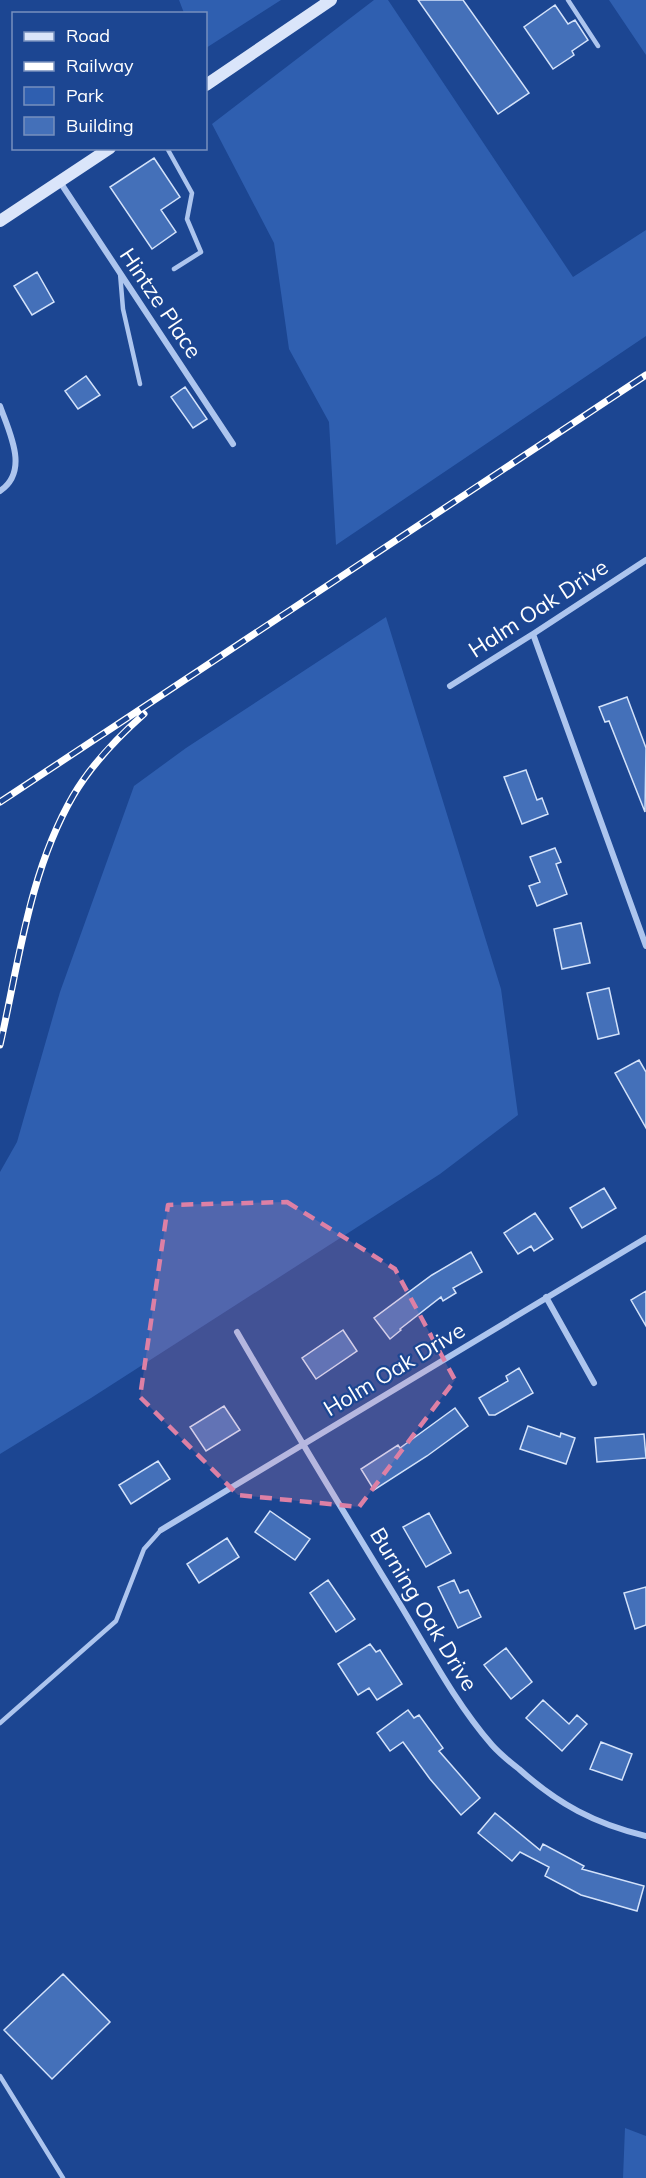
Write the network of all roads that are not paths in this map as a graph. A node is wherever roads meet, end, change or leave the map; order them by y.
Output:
1 (332, 0) edge
2 (568, 0) edge
3 (598, 46) dead end
4 (207, 83) edge
5 (107, 150) edge
6 (168, 150) edge
7 (60, 183) junction
8 (0, 220) edge
9 (174, 269) dead end
10 (120, 273) junction
11 (140, 384) dead end
12 (0, 406) edge
13 (233, 444) dead end
14 (0, 491) edge
15 (646, 560) edge
16 (533, 634) junction
17 (450, 686) dead end
18 (646, 946) edge
19 (646, 1238) edge
20 (546, 1297) junction
21 (237, 1332) dead end
22 (594, 1383) dead end
23 (303, 1445) junction
24 (161, 1530) joint
25 (0, 1723) edge
26 (646, 1836) edge
27 (0, 2076) edge
28 (63, 2178) edge

1 - 4 main road
2 - 3 lane
5 - 7 main road
6 - 9 lane
7 - 8 main road
7 - 10 street, Hintze Place
10 - 11 lane
10 - 13 street, Hintze Place
12 - 14 street
15 - 16 street, Halm Oak Drive
16 - 17 street, Halm Oak Drive
16 - 18 street
19 - 20 street, Holm Oak Drive
20 - 22 street
20 - 23 street, Holm Oak Drive
21 - 23 street, Burning Oak Drive
23 - 24 street, Holm Oak Drive
23 - 26 street, Burning Oak Drive
24 - 25 lane
27 - 28 lane

